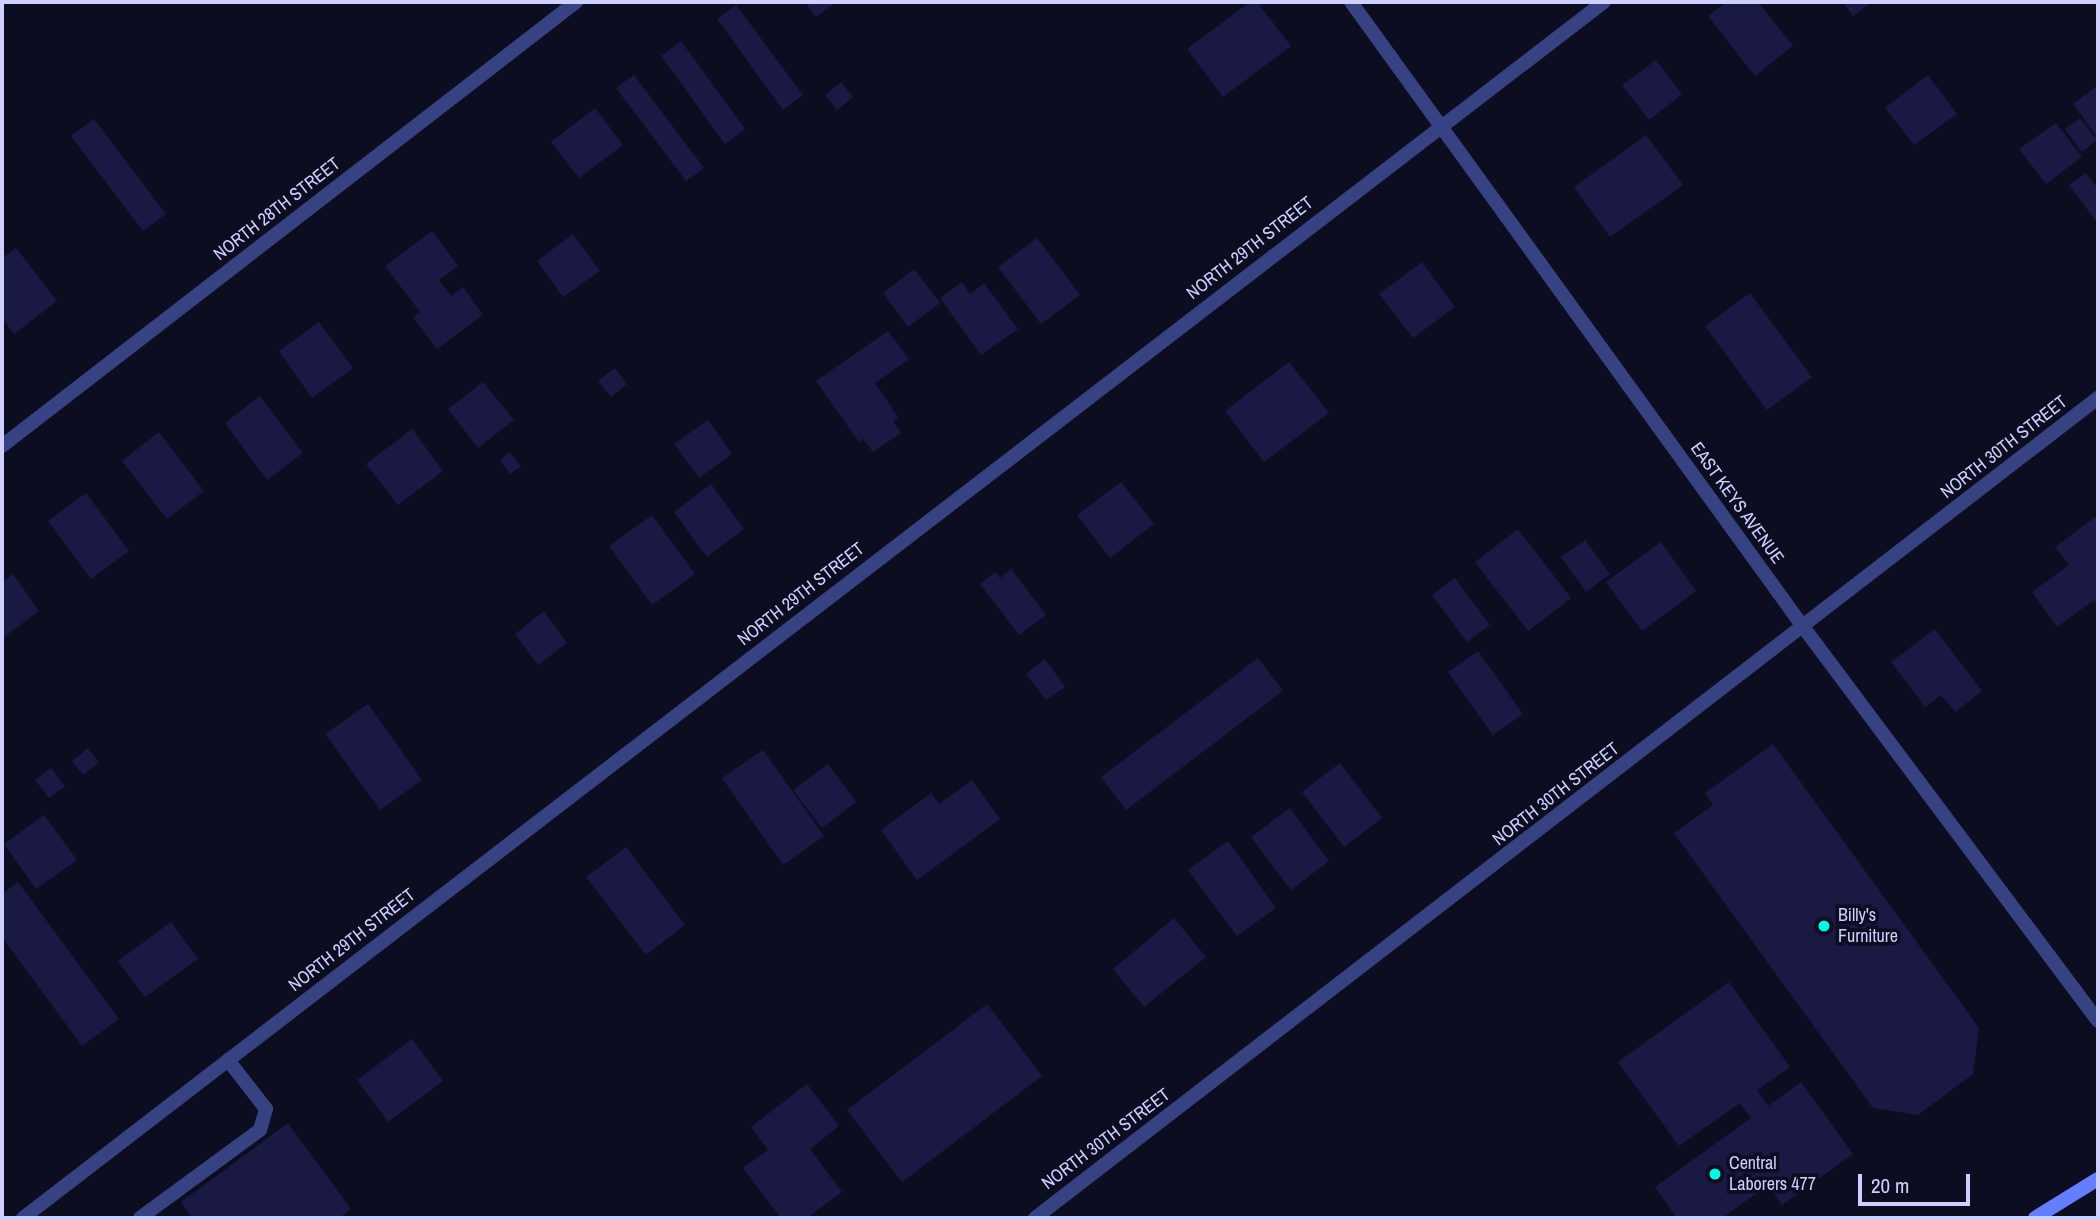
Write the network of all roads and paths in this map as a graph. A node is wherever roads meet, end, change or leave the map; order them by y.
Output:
1 (576, 2) edge
2 (1351, 2) edge
3 (1604, 2) edge
4 (1440, 126) junction
5 (2098, 398) edge
6 (2, 446) edge
7 (1804, 628) junction
8 (2098, 1021) edge
9 (228, 1060) junction
10 (2098, 1179) edge
11 (23, 1218) edge
12 (139, 1218) edge
13 (1035, 1218) edge
14 (2035, 1218) edge

1 - 6 street, NORTH 28TH STREET
2 - 4 street, EAST KEYS AVENUE
3 - 4 street, NORTH 29TH STREET
4 - 7 street, EAST KEYS AVENUE
4 - 9 street, NORTH 29TH STREET
5 - 7 street, NORTH 30TH STREET
7 - 8 street, EAST KEYS AVENUE
7 - 13 street, NORTH 30TH STREET
9 - 11 street, NORTH 29TH STREET
9 - 12 street
10 - 14 main road

